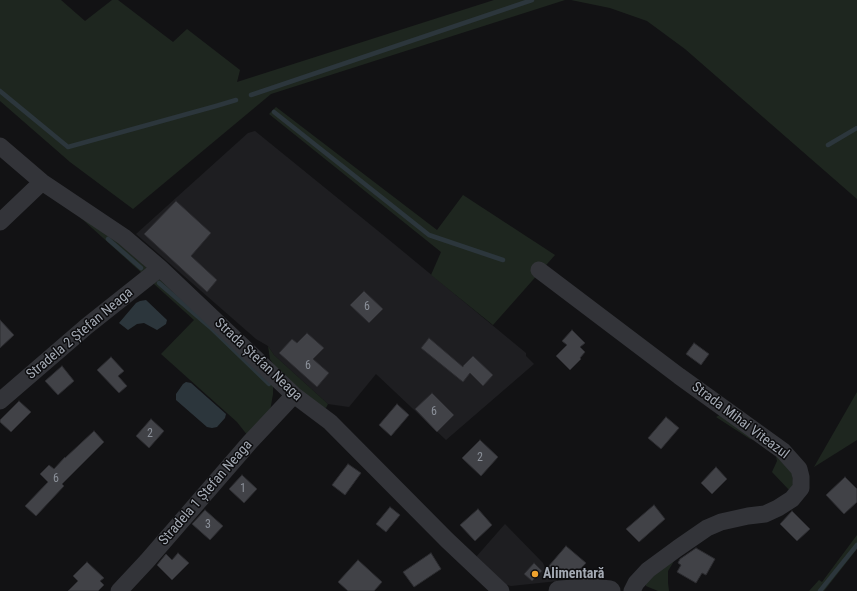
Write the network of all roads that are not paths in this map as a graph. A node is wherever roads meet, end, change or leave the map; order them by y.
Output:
1 (0, 146) edge
2 (42, 182) junction
3 (0, 222) edge
4 (160, 268) junction
5 (539, 270) dead end
6 (294, 395) junction
7 (0, 401) edge
8 (119, 591) edge
9 (501, 591) edge
10 (559, 591) edge
11 (610, 591) edge
12 (632, 591) edge

1 - 2 street, Strada Ștefan Neaga
2 - 3 street
2 - 4 street, Strada Ștefan Neaga
4 - 6 street, Strada Ștefan Neaga
4 - 7 street, Stradela 2 Ștefan Neaga
5 - 12 street, Strada Mihai Viteazul
6 - 8 street, Stradela 1 Ștefan Neaga
6 - 9 street, Strada Ștefan Neaga
10 - 11 street

